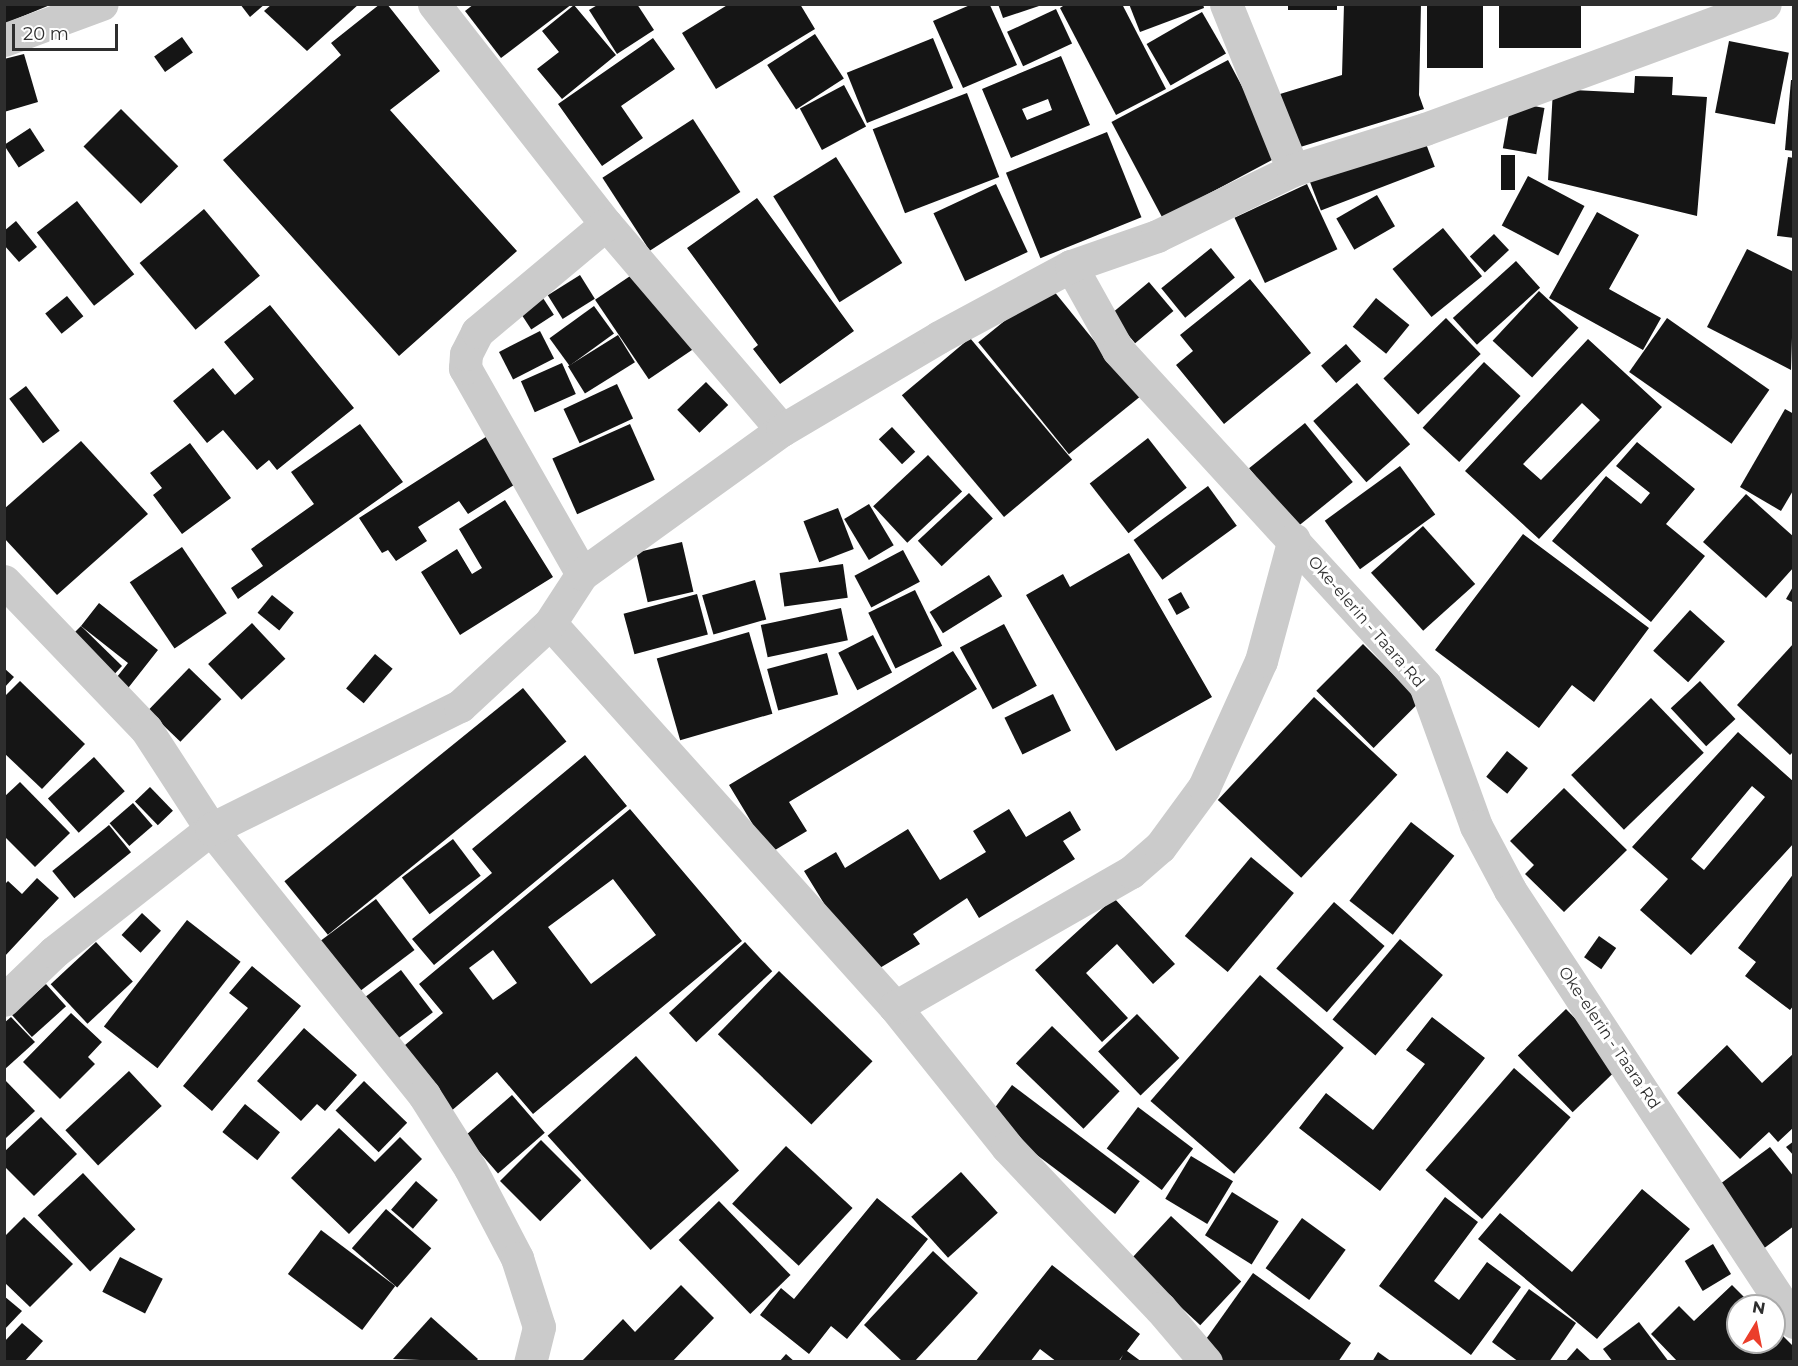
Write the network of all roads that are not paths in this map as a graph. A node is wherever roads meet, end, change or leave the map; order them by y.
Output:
1 (102, 4) edge
2 (434, 4) edge
3 (1226, 4) edge
4 (1765, 4) edge
5 (4, 40) edge
6 (1293, 170) junction
7 (606, 224) junction
8 (1071, 266) junction
9 (782, 430) junction
10 (1294, 539) junction
11 (582, 574) junction
12 (4, 581) edge
13 (550, 623) junction
14 (211, 829) junction
15 (4, 1000) edge
16 (895, 1007) junction
17 (1794, 1322) edge
18 (530, 1362) edge
19 (1206, 1362) edge

1 - 5 street
2 - 7 street
3 - 6 street
4 - 6 street
6 - 8 street
7 - 9 street
7 - 11 street
8 - 9 street
8 - 10 street, Oke-elerin - Taara Rd
9 - 11 street
10 - 16 street
10 - 17 street, Oke-elerin - Taara Rd
11 - 13 street
12 - 14 street
13 - 14 street
13 - 16 street
14 - 15 street
14 - 18 street
16 - 19 street

